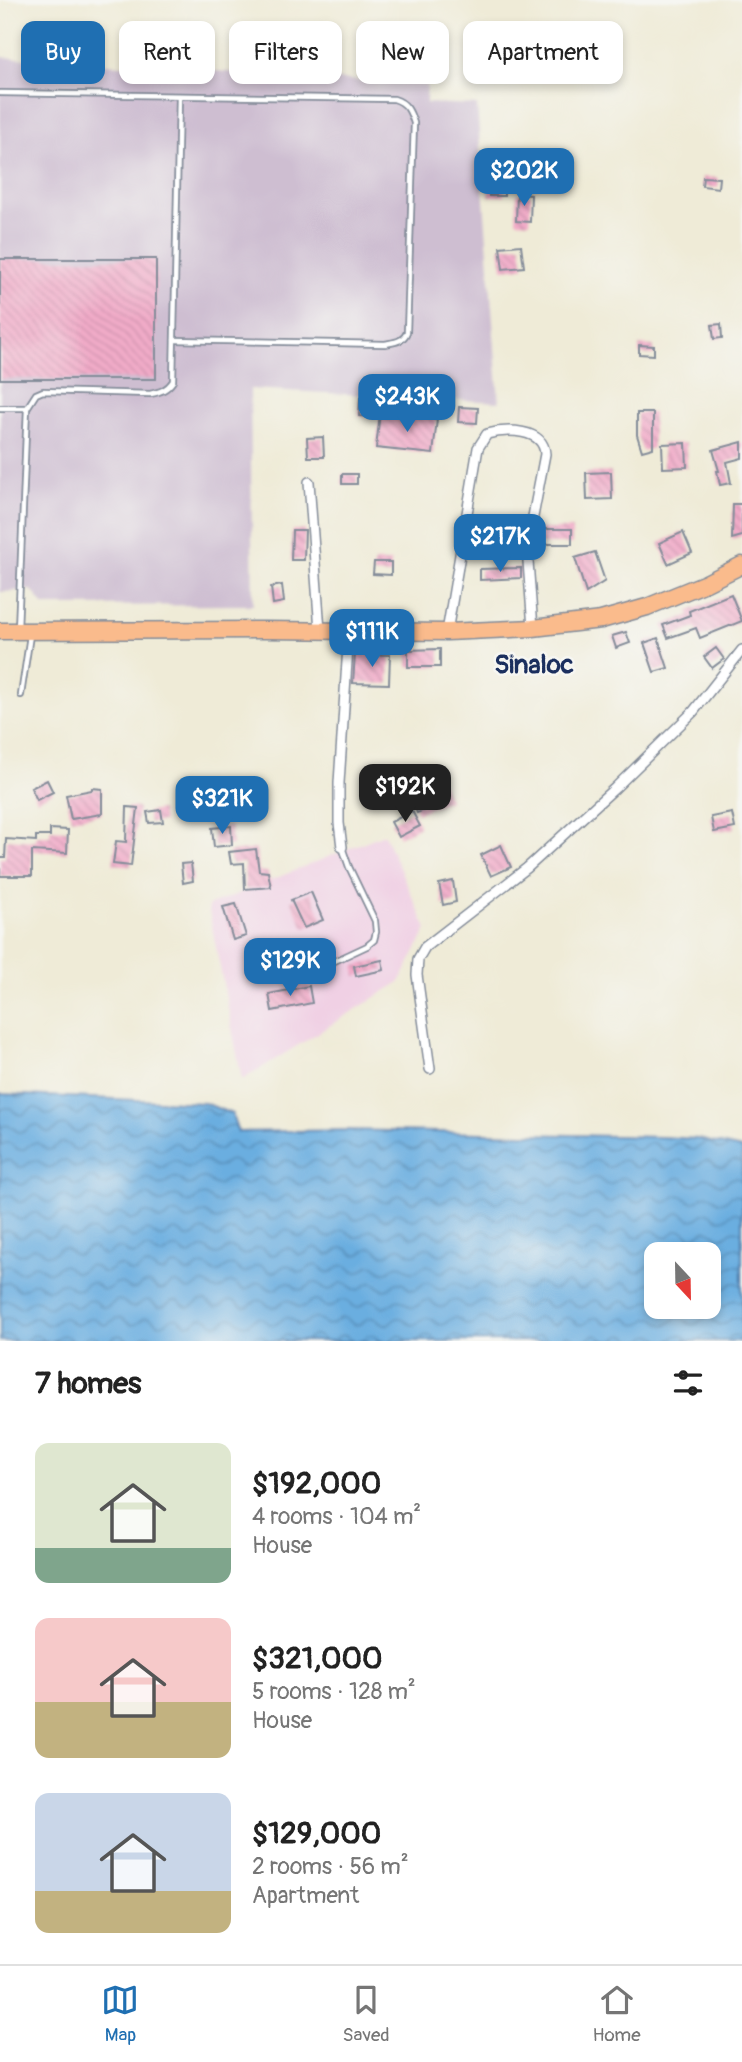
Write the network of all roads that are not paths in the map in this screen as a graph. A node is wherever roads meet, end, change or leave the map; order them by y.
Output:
1 (0, 93) edge
2 (179, 96) junction
3 (174, 340) junction
4 (0, 408) edge
5 (27, 408) junction
6 (309, 482) dead end
7 (742, 565) edge
8 (533, 628) junction
9 (320, 630) junction
10 (0, 631) edge
11 (24, 631) junction
12 (349, 631) junction
13 (447, 632) junction
14 (742, 650) edge
15 (21, 695) dead end
16 (342, 847) joint
17 (292, 981) dead end
18 (430, 1069) dead end

1 - 2 lane
2 - 3 lane
2 - 3 lane
3 - 5 lane
4 - 5 lane
5 - 11 lane
6 - 9 street
7 - 8 highway
8 - 13 highway
8 - 13 street
9 - 11 highway
9 - 12 highway
10 - 11 highway
11 - 15 lane
12 - 13 highway
12 - 16 street
14 - 18 street
16 - 17 lane

